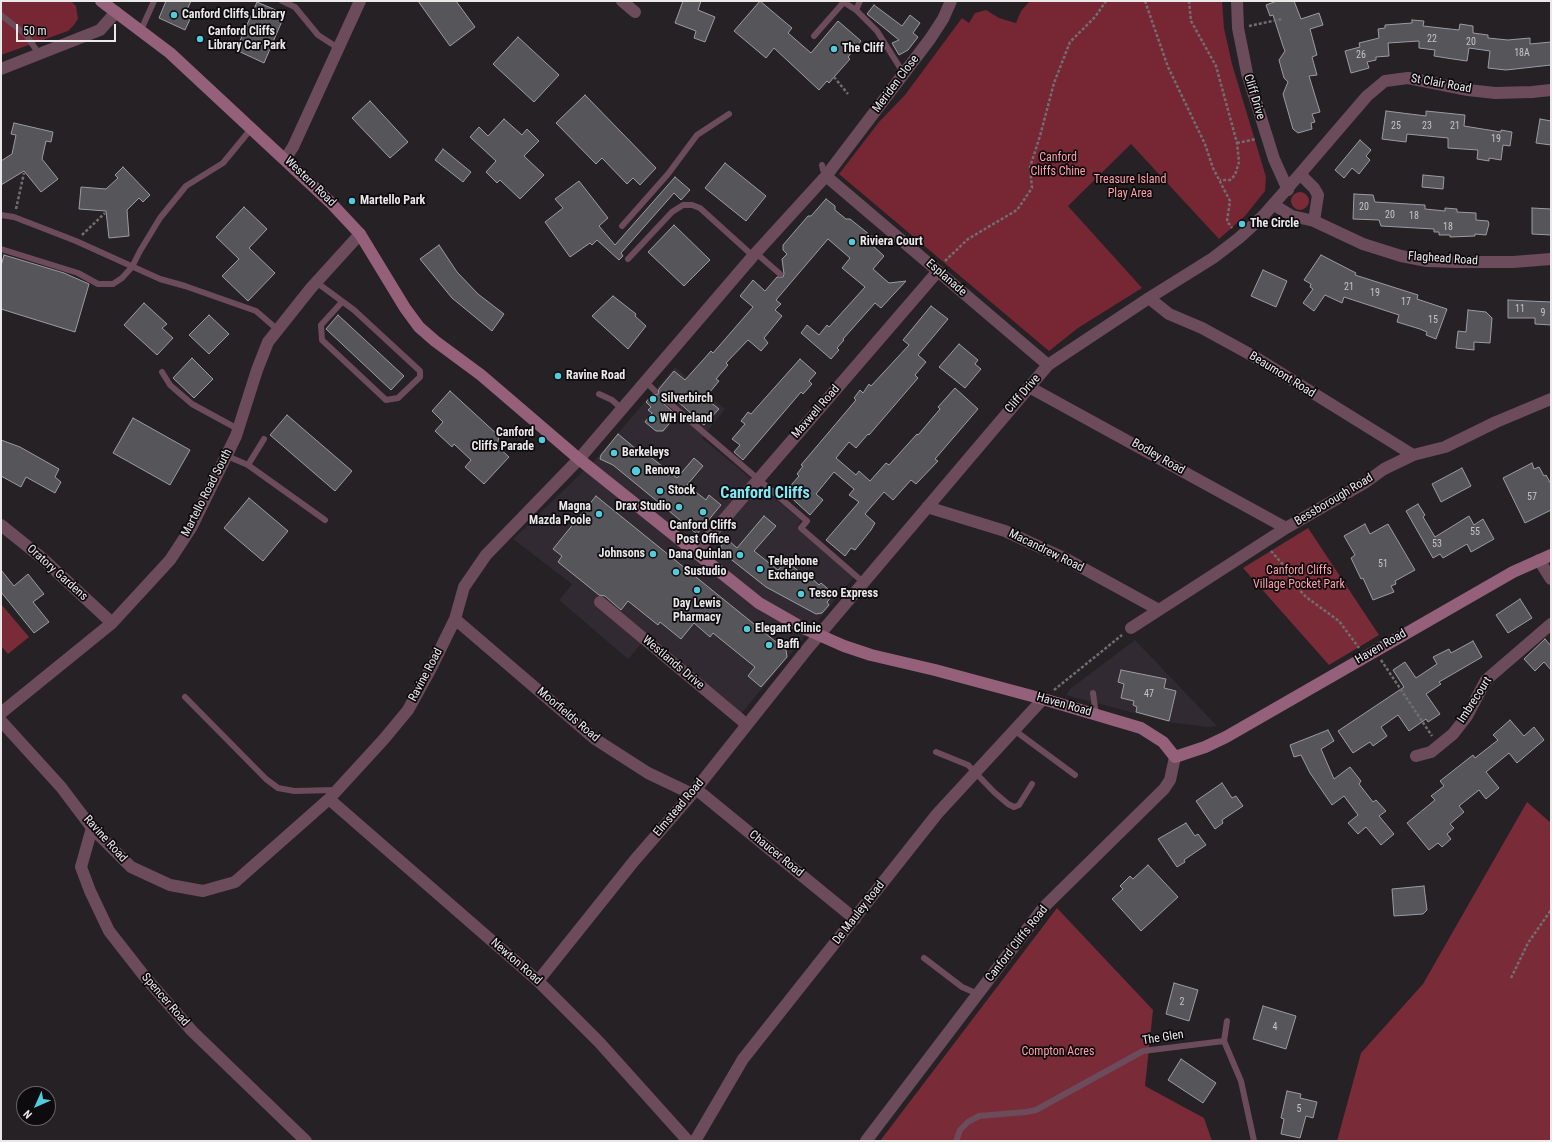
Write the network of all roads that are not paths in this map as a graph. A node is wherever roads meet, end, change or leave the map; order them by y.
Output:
1 (101, 1) edge
2 (154, 1) edge
3 (282, 1) edge
4 (360, 1) edge
5 (622, 1) edge
6 (860, 1) edge
7 (951, 1) edge
8 (1237, 1) edge
9 (842, 2) edge
10 (856, 10) junction
11 (116, 12) junction
12 (635, 12) dead end
13 (1, 15) edge
14 (141, 30) junction
15 (814, 36) dead end
16 (338, 48) junction
17 (40, 55) junction
18 (1, 69) edge
19 (904, 74) junction
20 (1551, 90) edge
21 (729, 114) dead end
22 (251, 129) junction
23 (285, 158) junction
24 (828, 169) junction
25 (1300, 174) junction
26 (1288, 190) junction
27 (1274, 205) junction
28 (1, 215) edge
29 (1314, 221) junction
30 (622, 226) dead end
31 (360, 234) junction
32 (1, 249) edge
33 (754, 254) junction
34 (628, 259) dead end
35 (1551, 259) edge
36 (132, 267) junction
37 (938, 271) junction
38 (780, 274) dead end
39 (316, 282) junction
40 (1149, 298) junction
41 (342, 302) junction
42 (278, 330) junction
43 (1048, 366) junction
44 (162, 372) dead end
45 (646, 382) junction
46 (1029, 387) junction
47 (656, 391) dead end
48 (600, 394) dead end
49 (1551, 399) edge
50 (667, 401) dead end
51 (622, 409) junction
52 (238, 429) junction
53 (264, 439) dead end
54 (1413, 455) junction
55 (227, 456) junction
56 (578, 459) junction
57 (248, 465) junction
58 (758, 480) junction
59 (927, 507) junction
60 (325, 520) dead end
61 (1, 525) edge
62 (1286, 528) junction
63 (695, 553) junction
64 (1551, 555) edge
65 (1539, 560) junction
66 (1551, 579) edge
67 (863, 582) junction
68 (600, 602) dead end
69 (1160, 610) junction
70 (455, 619) junction
71 (112, 623) junction
72 (1551, 624) edge
73 (1131, 628) road end
74 (819, 634) junction
75 (1093, 693) dead end
76 (186, 697) dead end
77 (1043, 699) junction
78 (1, 713) edge
79 (1096, 715) junction
80 (1, 721) edge
81 (746, 724) junction
82 (1014, 730) junction
83 (936, 752) dead end
84 (1416, 756) dead end
85 (1175, 757) junction
86 (975, 772) junction
87 (1075, 775) dead end
88 (1032, 784) dead end
89 (694, 792) junction
90 (333, 795) junction
91 (92, 828) junction
92 (855, 919) junction
93 (924, 958) dead end
94 (538, 981) junction
95 (978, 994) junction
96 (1227, 1021) dead end
97 (1224, 1040) junction
98 (957, 1138) edge
99 (306, 1141) edge
100 (688, 1141) edge
101 (695, 1141) edge
102 (866, 1141) edge
103 (1254, 1141) edge

1 - 11 main road, Western Road
2 - 14 lane
3 - 16 lane
4 - 16 street
5 - 12 street
6 - 10 lane
7 - 19 street, Meriden Close
8 - 26 street, Cliff Drive
9 - 10 lane
9 - 15 lane
10 - 19 lane
11 - 14 main road, Western Road
11 - 17 street
13 - 17 lane
14 - 22 main road, Western Road
16 - 23 street
17 - 18 street
19 - 24 street, Meriden Close
20 - 25 street, St Clair Road
21 - 30 lane
22 - 23 main road, Western Road
22 - 36 lane
23 - 31 main road, Western Road
24 - 33 street, Ravine Road
24 - 37 street, Esplanade
25 - 26 street
25 - 29 street
26 - 27 street
27 - 29 street, Flaghead Road
27 - 40 street, Cliff Drive
28 - 36 lane
29 - 35 street, Flaghead Road
31 - 39 street, Martello Road South
31 - 56 main road, Western Road
32 - 36 lane
33 - 34 lane
33 - 38 lane
33 - 45 street, Ravine Road
36 - 42 lane
37 - 43 street, Esplanade
37 - 58 street, Maxwell Road
39 - 41 lane
39 - 42 street, Martello Road South
40 - 43 street, Cliff Drive
40 - 54 street, Beaumont Road
41 - 41 lane
42 - 52 street, Martello Road South
43 - 46 street, Cliff Drive
44 - 52 lane
45 - 47 lane
45 - 51 street, Ravine Road
46 - 59 street, Cliff Drive
46 - 62 street, Bodley Road
48 - 51 lane
49 - 54 street, Bessborough Road
50 - 58 lane
51 - 56 street, Ravine Road
52 - 55 street, Martello Road South
53 - 57 lane
54 - 62 street, Bessborough Road
55 - 57 lane
55 - 71 street, Martello Road South
56 - 63 main road, Haven Road
56 - 70 street, Ravine Road
57 - 60 lane
58 - 63 street, Maxwell Road
58 - 67 lane
59 - 67 street, Cliff Drive
59 - 69 street, Macandrew Road
61 - 71 street, Oratory Gardens
62 - 69 street, Bessborough Road
63 - 74 main road, Haven Road
64 - 65 main road, Haven Road
65 - 66 street
65 - 85 main road, Haven Road
67 - 74 street, Cliff Drive
68 - 81 street, Westlands Drive
69 - 73 street, Bessborough Road
70 - 89 street, Moorfields Road
70 - 90 street, Ravine Road
71 - 78 street, Martello Road South
72 - 84 street, Imbrecourt
74 - 77 main road, Haven Road
74 - 81 street, Elmstead Road
75 - 79 lane
76 - 90 lane
77 - 79 main road, Haven Road
77 - 82 street, De Mauley Road
79 - 85 main road, Haven Road
80 - 91 street, Ravine Road
81 - 89 street, Elmstead Road
82 - 86 street, De Mauley Road
82 - 87 lane
83 - 86 lane
85 - 95 street, Canford Cliffs Road
86 - 88 lane
86 - 92 street, De Mauley Road
89 - 92 street, Chaucer Road
89 - 94 street, Elmstead Road
90 - 91 street, Ravine Road
90 - 94 street, Newton Road
91 - 99 street, Spencer Road
92 - 101 street, De Mauley Road
93 - 95 lane
94 - 100 street, Newton Road
95 - 102 street, Canford Cliffs Road
96 - 97 lane
97 - 98 lane, The Glen
97 - 103 lane

